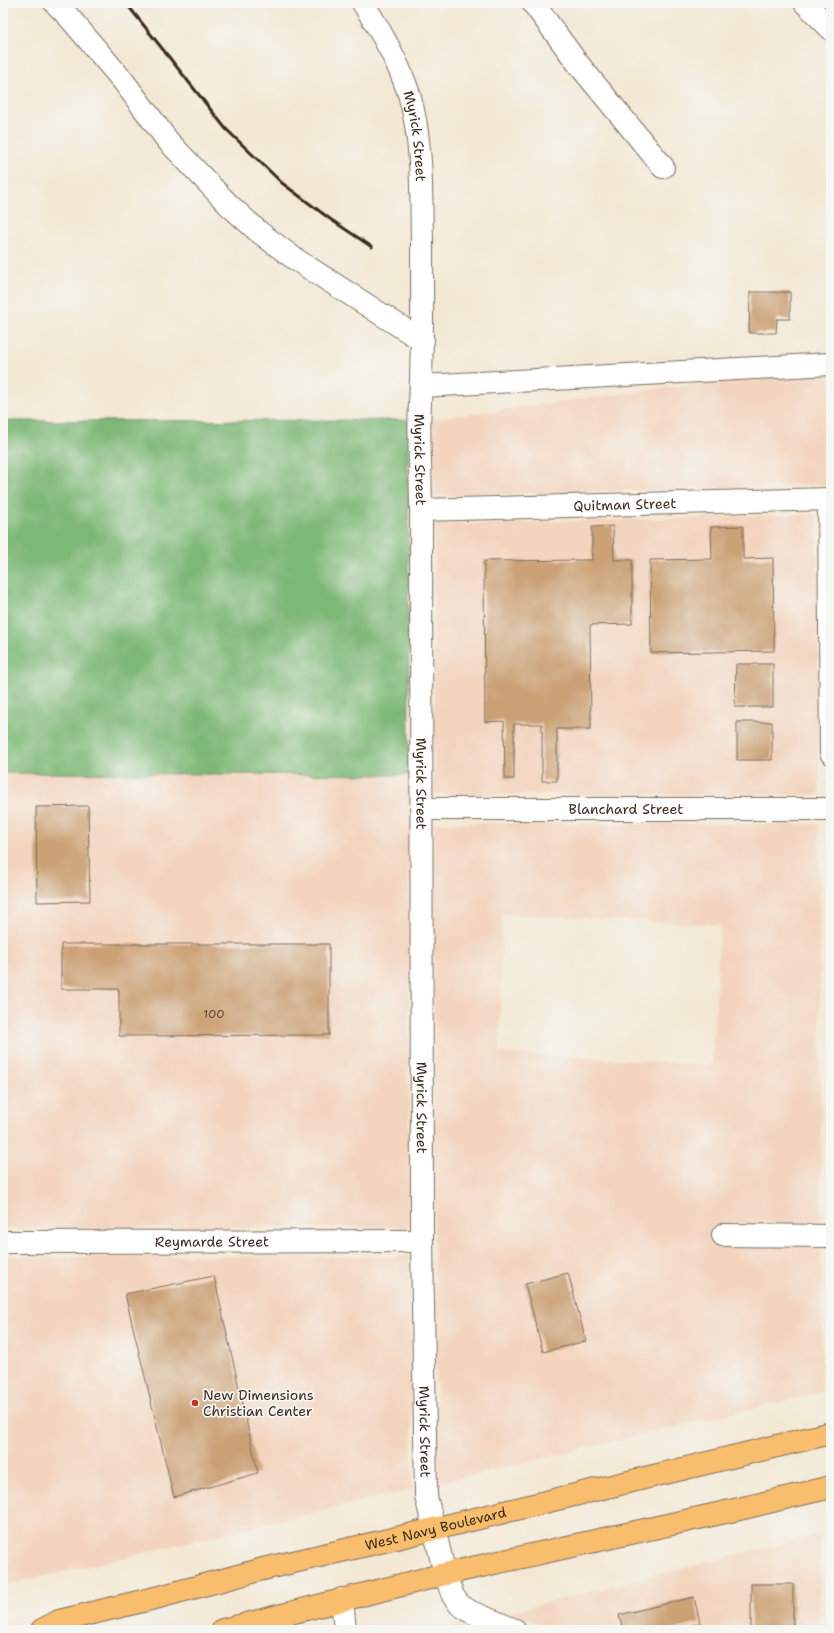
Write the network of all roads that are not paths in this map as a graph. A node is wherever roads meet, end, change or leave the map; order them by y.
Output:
1 (55, 3) edge
2 (362, 3) edge
3 (533, 3) edge
4 (806, 3) edge
5 (831, 29) edge
6 (663, 167) dead end
7 (423, 341) junction
8 (831, 364) edge
9 (422, 386) junction
10 (422, 510) junction
11 (831, 753) edge
12 (421, 809) junction
13 (831, 809) edge
14 (723, 1234) dead end
15 (831, 1236) edge
16 (422, 1241) junction
17 (3, 1242) edge
18 (831, 1433) edge
19 (831, 1487) edge
20 (434, 1529) junction
21 (445, 1574) junction
22 (342, 1599) junction
23 (42, 1630) edge
24 (223, 1630) edge
25 (345, 1630) edge
26 (515, 1630) edge

1 - 7 street
2 - 7 street, Myrick Street
3 - 6 street
4 - 5 street
7 - 9 street, Myrick Street
8 - 9 street
9 - 10 street, Myrick Street
10 - 11 street, Quitman Street
10 - 12 street, Myrick Street
12 - 13 street, Blanchard Street
12 - 16 street, Myrick Street
14 - 15 street
16 - 17 street, Reymarde Street
16 - 20 street, Myrick Street
18 - 20 main road, West Navy Boulevard
19 - 21 main road
20 - 21 street, Myrick Street
20 - 23 main road, West Navy Boulevard
21 - 22 main road
21 - 26 street, Myrick Street
22 - 24 main road
22 - 25 street

